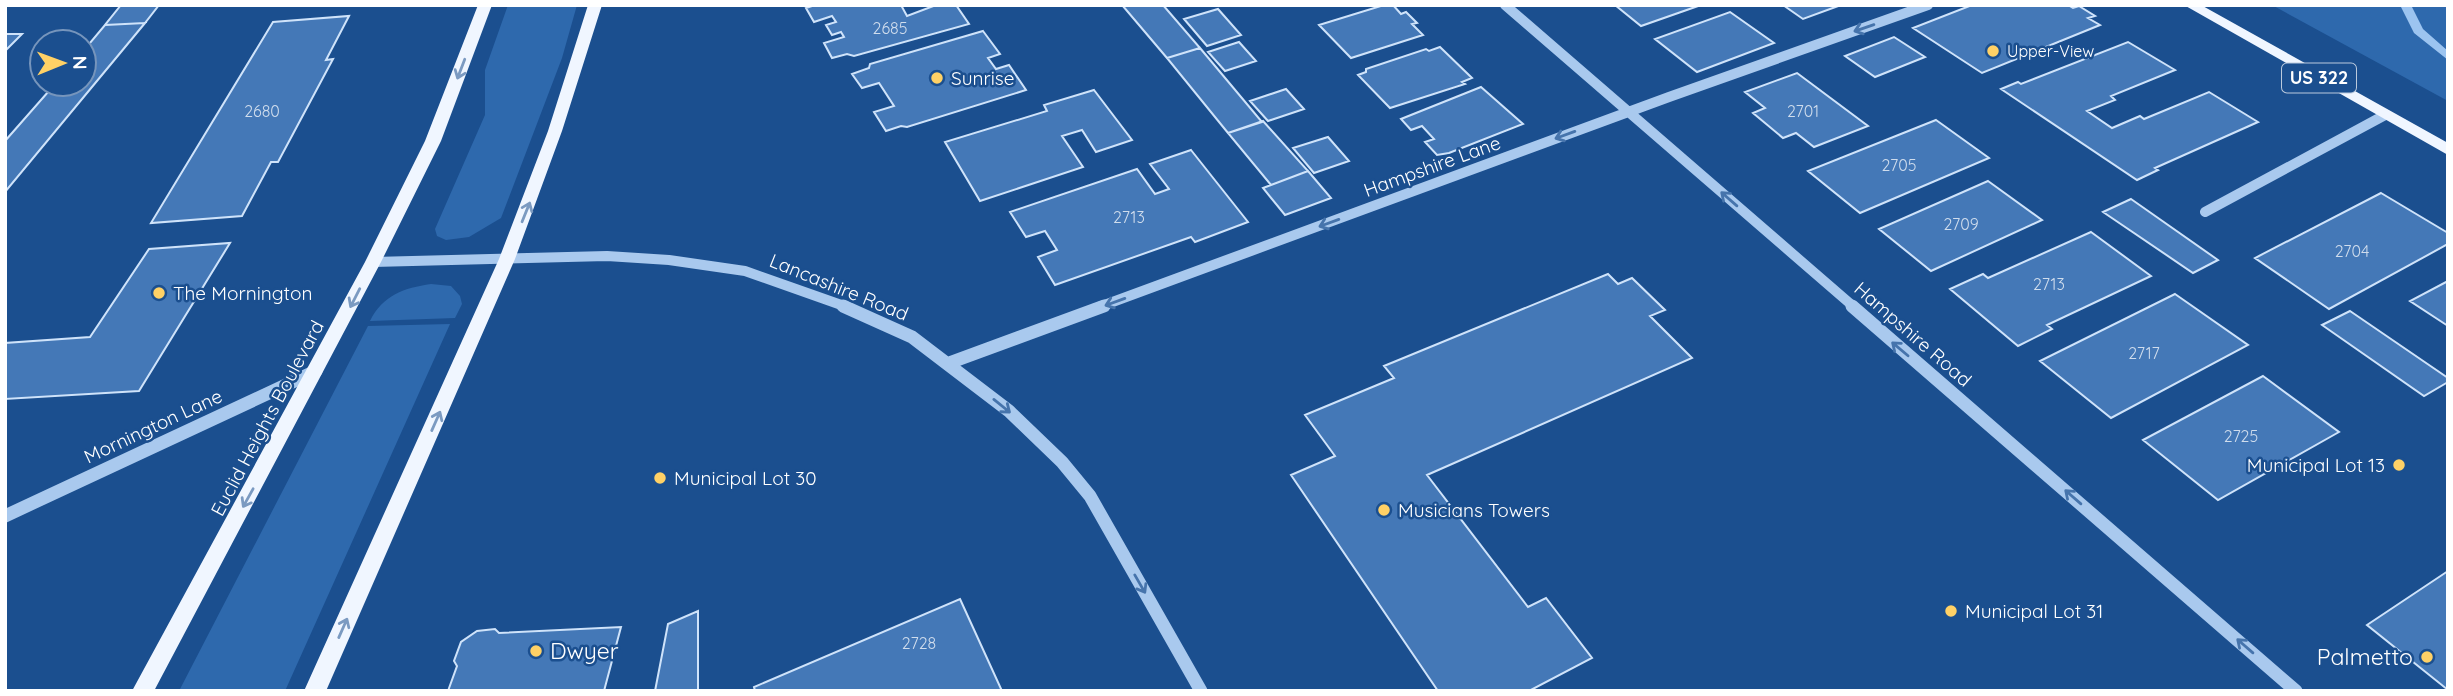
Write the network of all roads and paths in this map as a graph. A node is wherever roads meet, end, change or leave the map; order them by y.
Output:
1 (485, 5) edge
2 (595, 5) edge
3 (1505, 5) edge
4 (1928, 5) edge
5 (2191, 5) edge
6 (1629, 112) junction
7 (2385, 115) junction
8 (2448, 150) edge
9 (2205, 212) dead end
10 (507, 259) junction
11 (373, 262) junction
12 (949, 363) junction
13 (318, 370) junction
14 (5, 516) edge
15 (143, 691) edge
16 (315, 691) edge
17 (1201, 691) edge
18 (2297, 691) edge

1 -> 11 main road, Euclid Heights Boulevard
10 -> 2 main road
3 - 6 street, Hampshire Road
4 -> 6 street, Hampshire Lane
5 - 7 main road, US 322
6 -> 12 street, Hampshire Lane
18 -> 6 street, Hampshire Road
7 - 8 main road, US 322
7 - 9 street
10 - 11 street, Lancashire Road
10 - 12 street, Lancashire Road
16 -> 10 main road
11 -> 13 main road, Euclid Heights Boulevard
12 -> 17 street, Lancashire Road
13 - 14 street, Mornington Lane
13 -> 15 main road, Euclid Heights Boulevard

